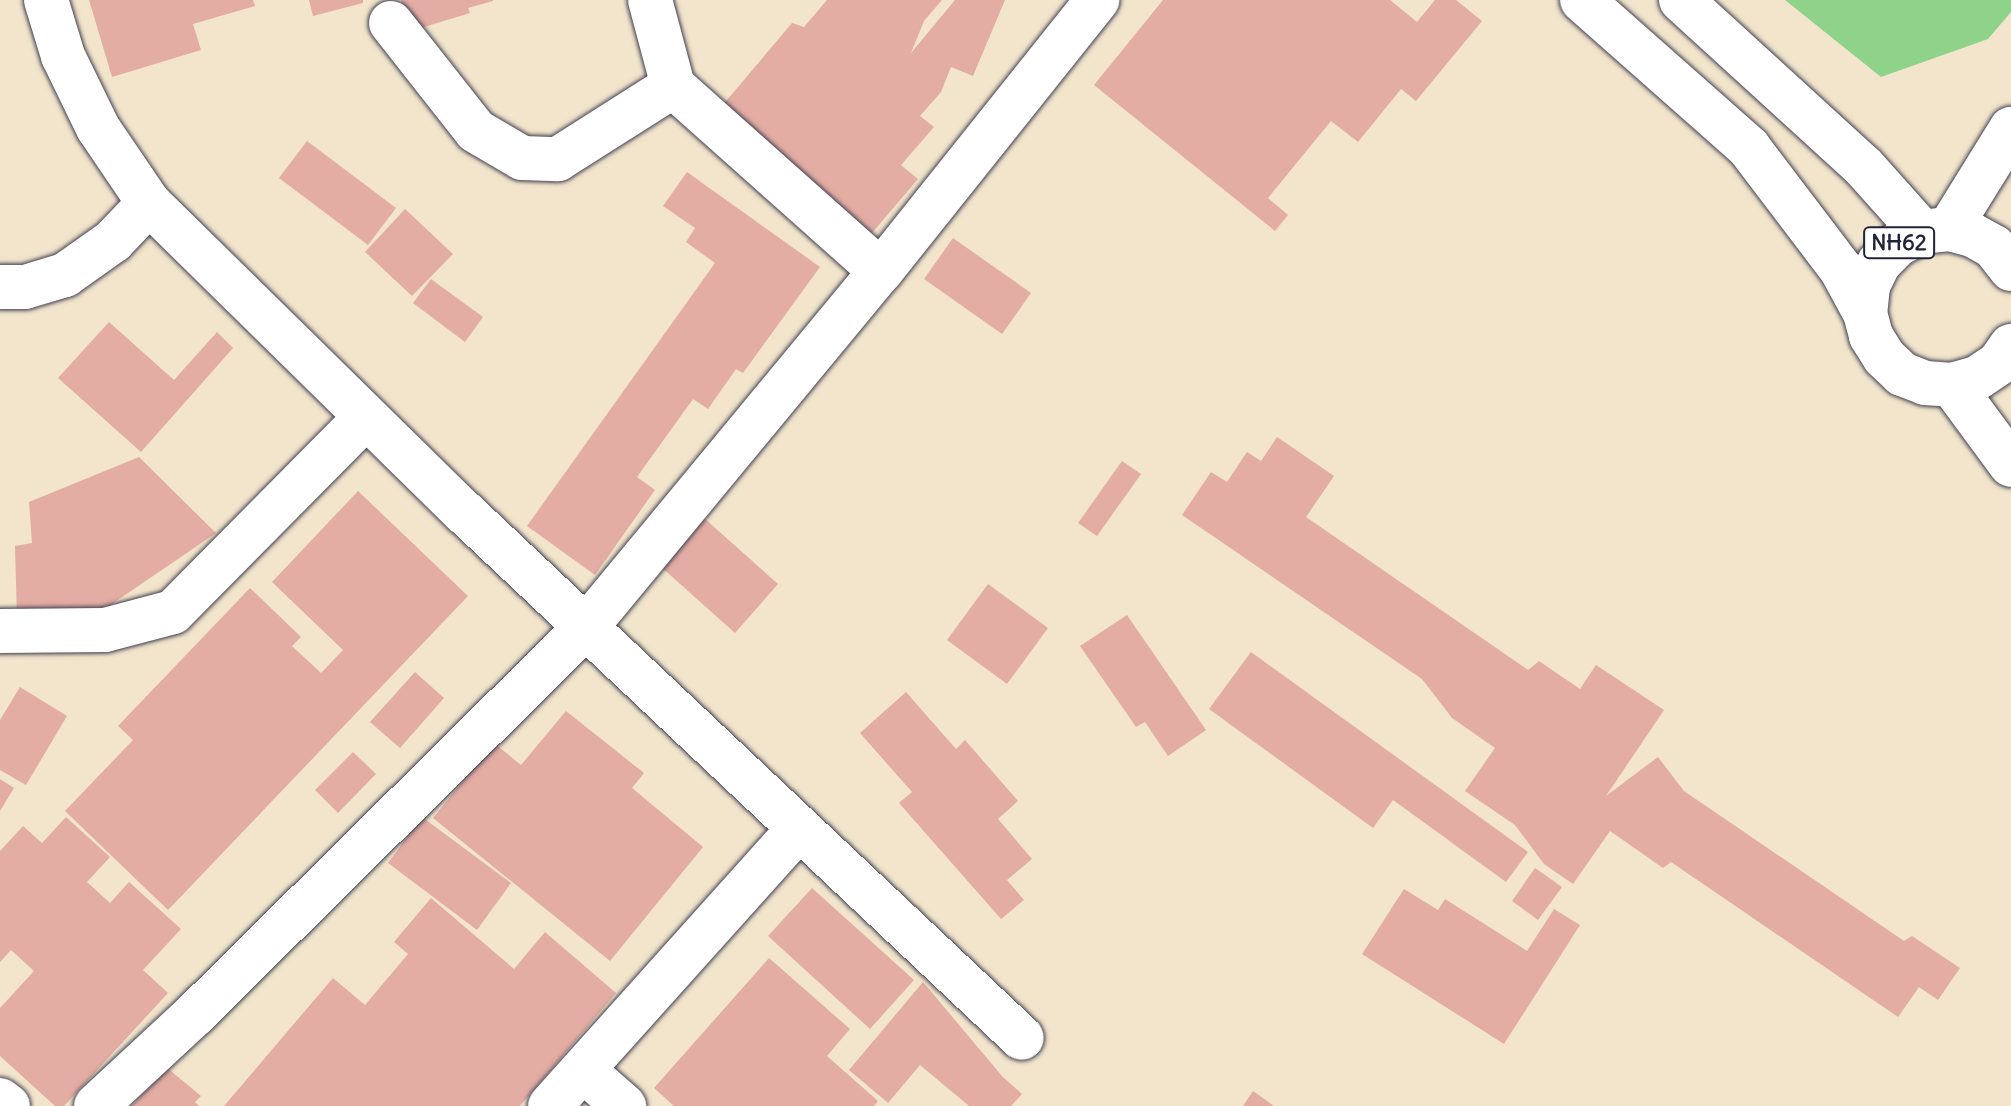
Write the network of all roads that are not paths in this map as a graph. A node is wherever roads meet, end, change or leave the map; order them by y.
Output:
1 (46, 0) edge
2 (650, 0) edge
3 (1097, 0) edge
4 (1582, 0) edge
5 (1681, 0) edge
6 (391, 23) dead end
7 (673, 86) junction
8 (2011, 129) edge
9 (149, 203) junction
10 (1935, 231) junction
11 (2011, 269) edge
12 (881, 271) junction
13 (0, 287) edge
14 (1865, 313) junction
15 (2011, 346) edge
16 (1952, 385) junction
17 (366, 417) junction
18 (2011, 465) edge
19 (587, 626) junction
20 (0, 631) edge
21 (799, 828) junction
22 (1022, 1038) dead end
23 (583, 1070) junction
24 (0, 1100) edge
25 (8, 1106) edge
26 (96, 1106) edge
27 (550, 1106) edge
28 (624, 1106) edge

1 - 9 main road
2 - 7 main road
3 - 12 main road
4 - 14 main road
5 - 10 main road
6 - 7 main road
7 - 12 main road
8 - 10 main road, NH62
9 - 13 main road
9 - 17 main road
10 - 11 main road, NH62
10 - 14 main road, NH62
12 - 19 main road
14 - 16 main road
15 - 16 main road
16 - 18 main road
17 - 19 main road
17 - 20 main road
19 - 21 main road
19 - 26 main road
21 - 22 main road
21 - 23 main road
23 - 27 main road
23 - 28 main road
24 - 25 main road

